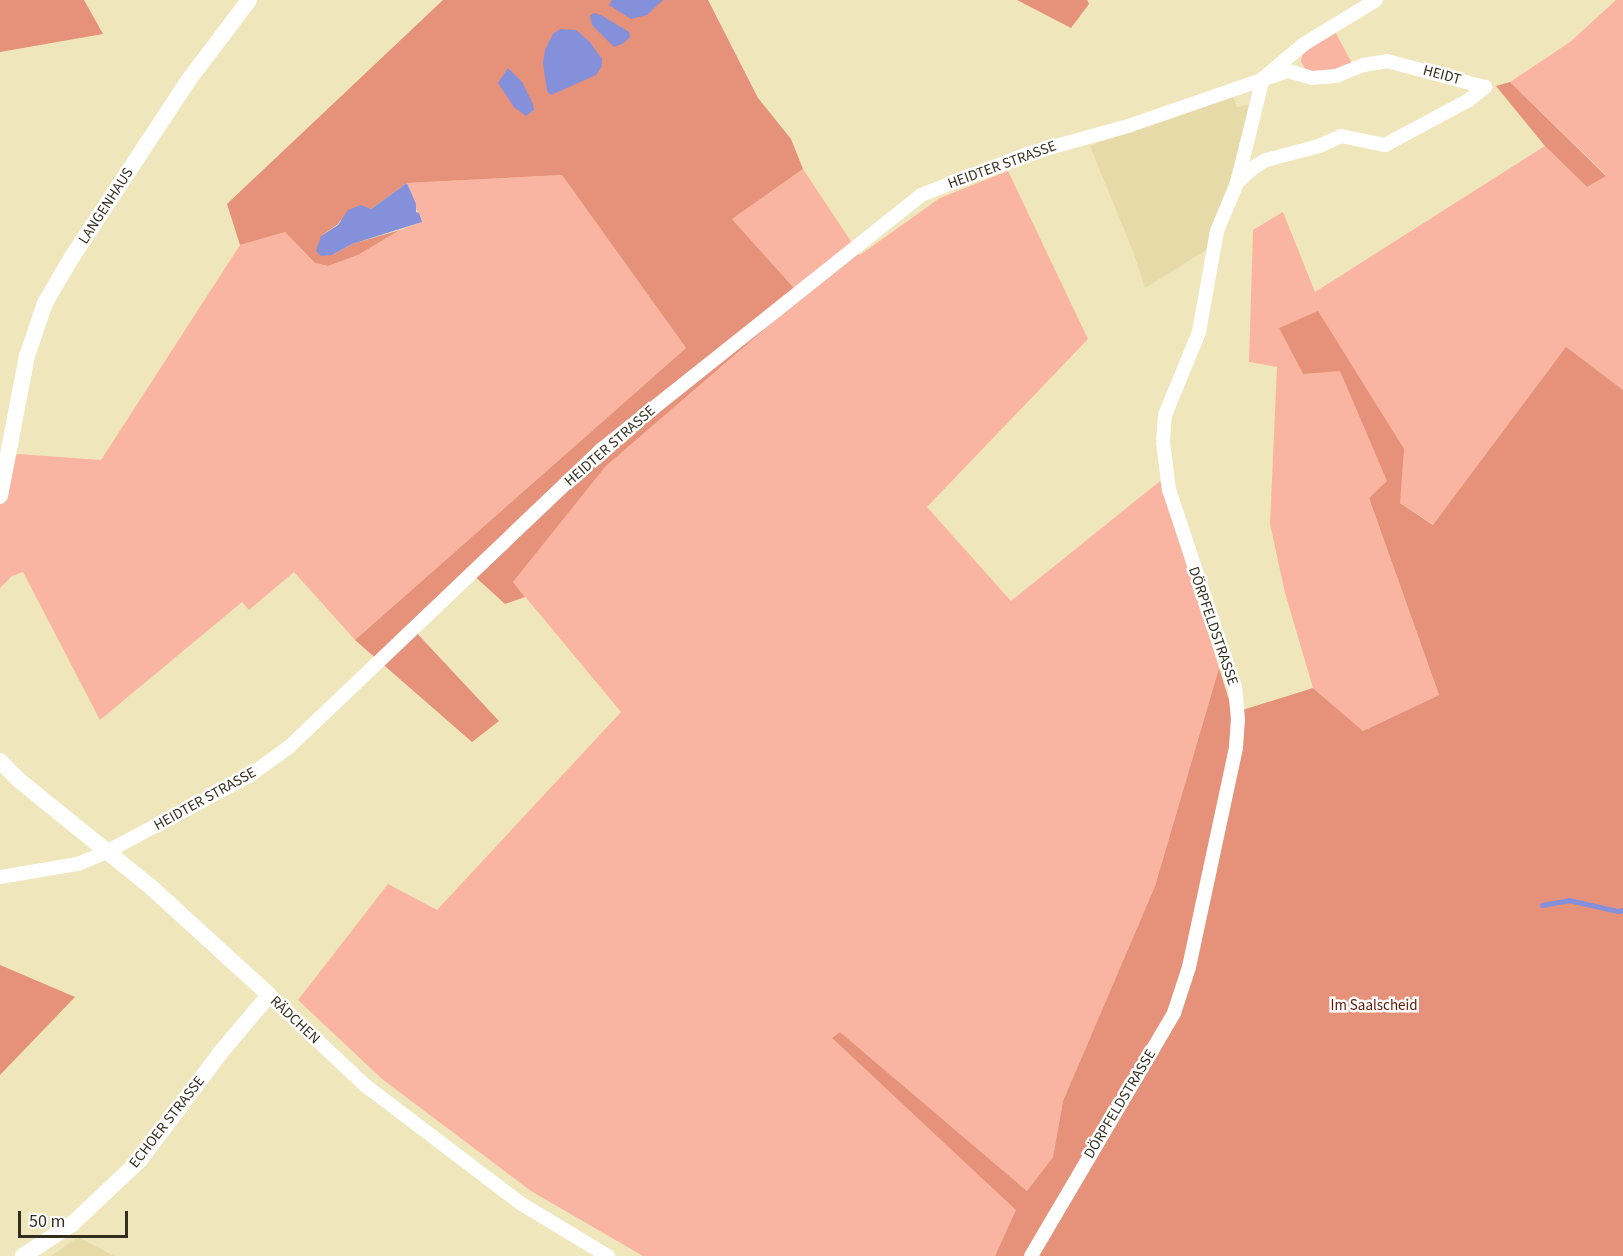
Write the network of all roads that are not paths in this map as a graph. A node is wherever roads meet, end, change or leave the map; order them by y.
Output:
1 (249, 0) edge
2 (1376, 0) edge
3 (1263, 78) junction
4 (1237, 183) junction
5 (0, 496) edge
6 (0, 761) edge
7 (108, 852) junction
8 (0, 878) edge
9 (269, 995) junction
10 (23, 1256) edge
11 (608, 1256) edge
12 (1031, 1256) edge

1 - 5 street, LANGENHAUS
2 - 3 street
3 - 4 street, DÖRPFELDSTRASSE
3 - 4 street, HEIDT
3 - 7 street, HEIDTER STRASSE
4 - 12 street, DÖRPFELDSTRASSE
6 - 7 street, RÄDCHEN
7 - 8 street, HEIDTER STRASSE
7 - 9 street, RÄDCHEN
9 - 10 street, ECHOER STRASSE
9 - 11 street, RÄDCHEN

